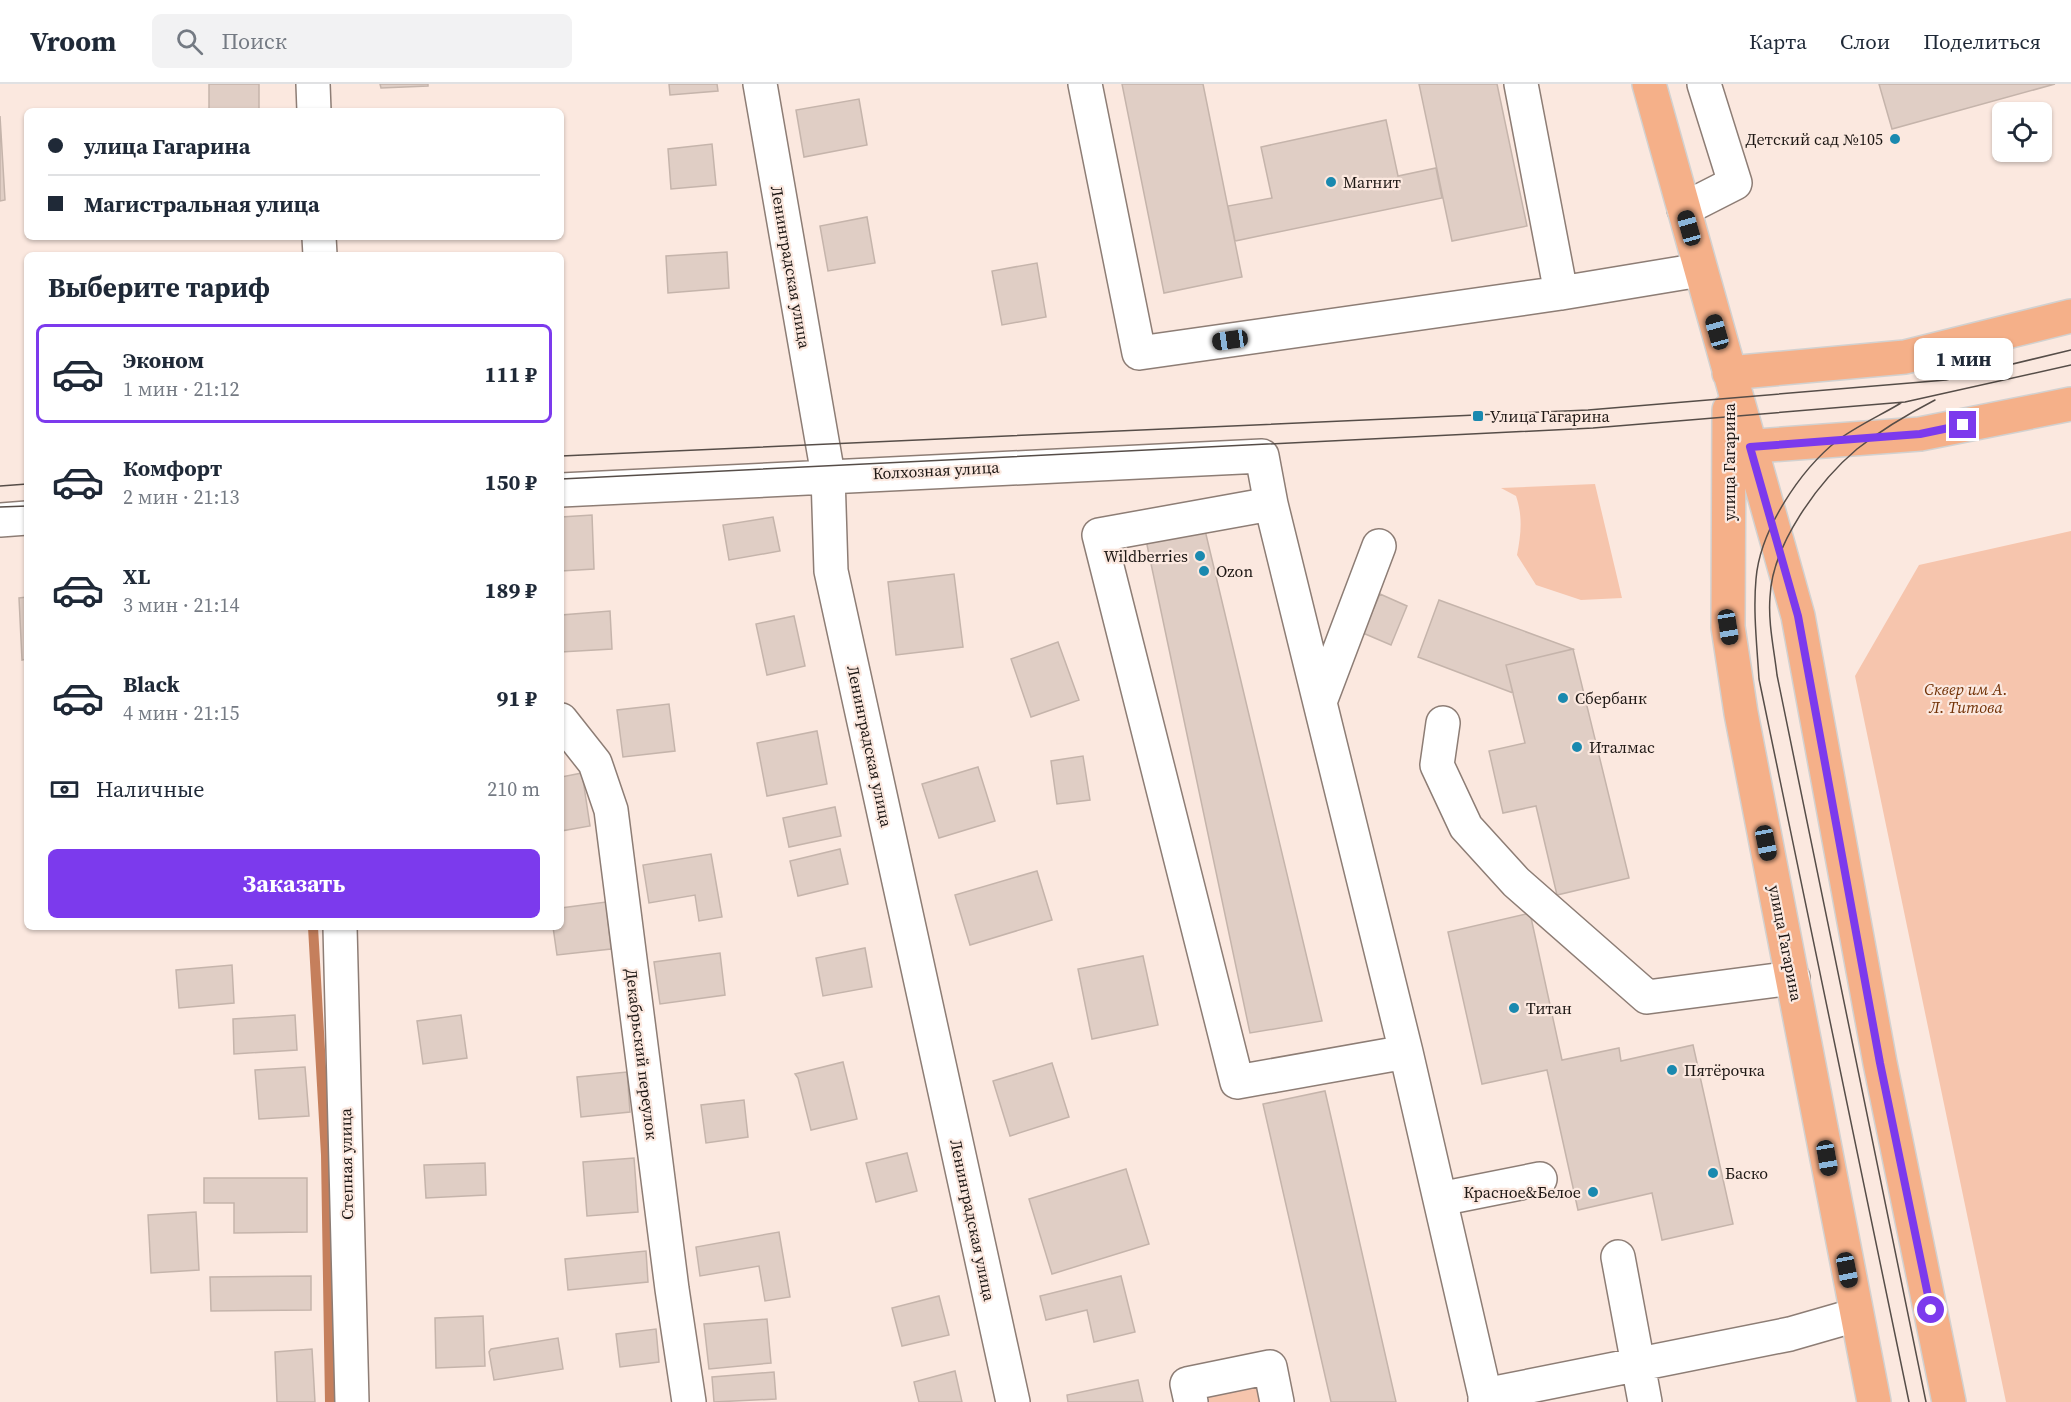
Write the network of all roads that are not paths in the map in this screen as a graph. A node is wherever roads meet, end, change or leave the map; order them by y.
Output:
1 (313, 84) edge
2 (760, 84) edge
3 (1085, 84) edge
4 (1521, 84) edge
5 (1649, 84) edge
6 (1704, 84) edge
7 (314, 108) edge
8 (1684, 209) junction
9 (1700, 270) junction
10 (1561, 293) junction
11 (2071, 316) edge
12 (1729, 373) junction
13 (2071, 404) edge
14 (1739, 447) junction
15 (828, 475) junction
16 (564, 490) edge
17 (1271, 504) junction
18 (24, 518) edge
19 (0, 520) edge
20 (1379, 546) dead end
21 (1320, 702) junction
22 (1443, 723) dead end
23 (564, 724) edge
24 (340, 930) edge
25 (1793, 978) junction
26 (1406, 1052) junction
27 (1540, 1179) dead end
28 (1440, 1199) junction
29 (1618, 1257) dead end
30 (1856, 1315) junction
31 (1637, 1364) junction
32 (1485, 1399) edge
33 (352, 1402) edge
34 (689, 1402) edge
35 (1013, 1402) edge
36 (1191, 1402) edge
37 (1277, 1402) edge
38 (1645, 1402) edge
39 (1874, 1402) edge
40 (1949, 1402) edge

1 - 7 street
2 - 15 street, Ленинградская улица
3 - 10 street
4 - 10 street
5 - 8 main road, улица Гагарина
6 - 8 street
8 - 9 main road, улица Гагарина
9 - 10 street
9 - 12 main road, улица Гагарина
11 - 12 main road
12 - 14 main road, улица Гагарина
13 - 14 main road
14 - 25 main road, улица Гагарина
14 - 40 main road, улица Гагарина
15 - 16 street, Колхозная улица
15 - 17 street, Колхозная улица
15 - 35 street, Ленинградская улица
17 - 21 street
17 - 26 street
18 - 19 street
20 - 21 street
21 - 26 street
22 - 25 street
23 - 34 street, Декабрьский переулок
24 - 33 street, Степная улица
25 - 30 main road, улица Гагарина
26 - 28 street
27 - 28 street
28 - 32 street
29 - 31 street
30 - 31 street
30 - 39 main road, улица Гагарина
31 - 32 street
31 - 38 street
36 - 37 street

